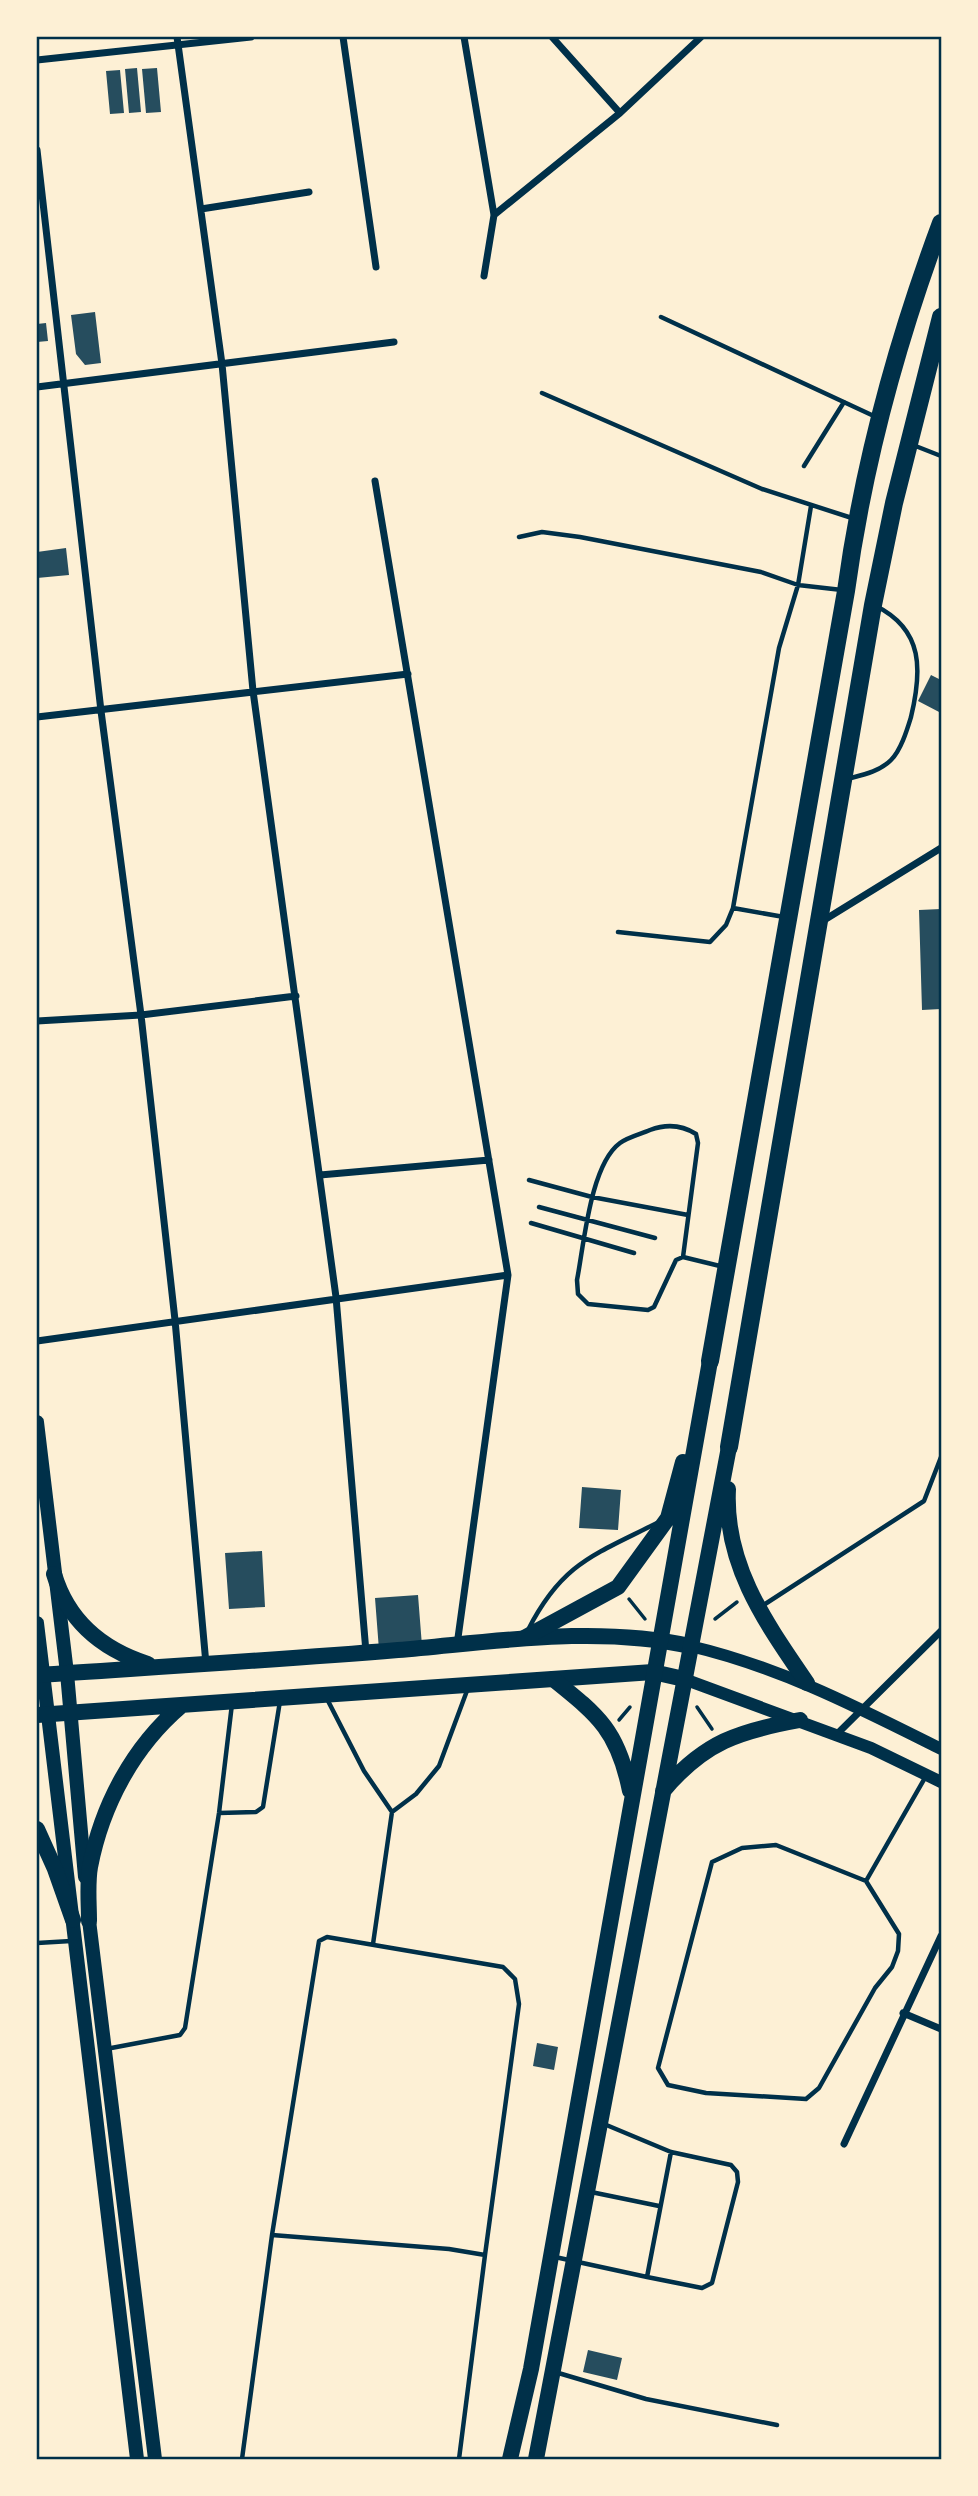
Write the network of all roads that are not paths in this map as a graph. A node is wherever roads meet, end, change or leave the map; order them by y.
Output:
1 (251, 37) edge
2 (343, 37) edge
3 (464, 37) edge
4 (552, 37) edge
5 (701, 37) edge
6 (178, 41) edge
7 (37, 60) edge
8 (620, 113) junction
9 (37, 150) edge
10 (309, 192) dead end
11 (201, 209) junction
12 (494, 215) junction
13 (941, 223) edge
14 (376, 267) dead end
15 (484, 276) dead end
16 (661, 317) dead end
17 (941, 317) edge
18 (394, 342) dead end
19 (222, 364) junction
20 (63, 384) junction
21 (37, 387) edge
22 (542, 393) dead end
23 (844, 401) junction
24 (881, 419) junction
25 (909, 443) junction
26 (941, 456) edge
27 (804, 466) dead end
28 (375, 481) dead end
29 (811, 506) junction
30 (856, 519) junction
31 (519, 537) dead end
32 (798, 585) junction
33 (846, 591) junction
34 (873, 605) junction
35 (408, 674) junction
36 (253, 691) junction
37 (101, 711) junction
38 (37, 717) edge
39 (843, 780) junction
40 (941, 848) edge
41 (733, 908) junction
42 (789, 917) junction
43 (818, 924) junction
44 (618, 932) dead end
45 (296, 996) junction
46 (141, 1015) junction
47 (37, 1021) edge
48 (489, 1160) junction
49 (320, 1175) junction
50 (528, 1180) dead end
51 (592, 1197) junction
52 (539, 1207) dead end
53 (689, 1216) junction
54 (589, 1221) junction
55 (531, 1223) dead end
56 (656, 1238) dead end
57 (585, 1239) junction
58 (634, 1253) dead end
59 (683, 1257) junction
60 (727, 1267) junction
61 (508, 1275) junction
62 (336, 1297) junction
63 (174, 1321) junction
64 (37, 1341) edge
65 (710, 1361) junction
66 (37, 1422) edge
67 (729, 1447) junction
68 (941, 1457) edge
69 (668, 1518) junction
70 (54, 1574) junction
71 (758, 1609) junction
72 (37, 1623) edge
73 (941, 1631) edge
74 (524, 1638) junction
75 (660, 1639) junction
76 (457, 1645) junction
77 (690, 1646) junction
78 (366, 1653) junction
79 (206, 1664) junction
80 (153, 1666) junction
81 (653, 1672) junction
82 (67, 1673) junction
83 (39, 1675) edge
84 (553, 1679) junction
85 (684, 1679) junction
86 (807, 1683) junction
87 (468, 1687) junction
88 (326, 1697) junction
89 (280, 1700) junction
90 (233, 1704) junction
91 (181, 1706) junction
92 (860, 1708) junction
93 (71, 1714) junction
94 (42, 1715) edge
95 (800, 1720) junction
96 (836, 1735) junction
97 (941, 1749) edge
98 (926, 1776) junction
99 (941, 1782) edge
100 (661, 1793) junction
101 (632, 1801) junction
102 (392, 1812) junction
103 (219, 1814) junction
104 (37, 1829) edge
105 (866, 1881) junction
106 (81, 1920) junction
107 (941, 1936) edge
108 (75, 1941) junction
109 (37, 1943) edge
110 (373, 1944) junction
111 (903, 2013) junction
112 (941, 2029) edge
113 (106, 2049) junction
114 (600, 2123) junction
115 (844, 2144) dead end
116 (671, 2152) junction
117 (563, 2187) junction
118 (587, 2192) junction
119 (659, 2206) junction
120 (272, 2235) junction
121 (485, 2255) junction
122 (551, 2256) junction
123 (574, 2261) junction
124 (647, 2277) junction
125 (554, 2372) junction
126 (777, 2425) dead end
127 (137, 2459) edge
128 (155, 2459) edge
129 (242, 2459) edge
130 (459, 2459) edge
131 (510, 2459) edge
132 (536, 2459) edge

1 - 6 street
2 - 14 street
3 - 12 street
4 - 8 street
5 - 8 street
6 - 7 street
6 - 11 street
8 - 12 street
9 - 20 street
10 - 11 street
11 - 19 street
12 - 15 street
13 - 24 highway
16 - 23 lane
17 - 25 highway
18 - 19 street
19 - 20 street
19 - 36 street
20 - 21 street
20 - 37 street
22 - 29 lane
23 - 24 lane
23 - 27 lane
24 - 30 highway
25 - 26 lane
25 - 34 highway
28 - 35 street
29 - 30 lane
29 - 32 lane
30 - 33 highway
31 - 32 lane
32 - 33 lane
32 - 41 lane
33 - 42 highway
34 - 39 highway
34 - 39 lane
35 - 36 street
35 - 48 street
36 - 37 street
36 - 45 street
37 - 38 street
37 - 46 street
39 - 43 highway
40 - 43 street
41 - 42 lane
41 - 44 lane
42 - 60 highway
43 - 67 highway
45 - 46 street
45 - 49 street
46 - 47 street
46 - 63 street
48 - 49 street
48 - 61 street
49 - 62 street
50 - 51 lane
51 - 53 lane
51 - 53 lane
51 - 54 lane
52 - 54 lane
53 - 59 lane
54 - 56 lane
54 - 57 lane
55 - 57 lane
57 - 58 lane
57 - 59 lane
59 - 60 lane
60 - 65 highway
61 - 62 street
61 - 76 street
62 - 63 street
62 - 78 street
63 - 64 street
63 - 79 street
65 - 69 main road
65 - 75 main road
66 - 70 main road
67 - 71 main road
67 - 77 main road
68 - 71 lane
69 - 74 main road
69 - 74 lane
70 - 80 main road
70 - 82 main road
71 - 86 main road
72 - 83 main road
73 - 92 street
74 - 75 main road
74 - 76 main road
75 - 77 main road
75 - 81 main road
76 - 78 main road
77 - 85 main road
77 - 86 street
78 - 79 main road
79 - 80 main road
80 - 82 main road
81 - 84 main road
81 - 85 main road
81 - 101 main road
82 - 83 main road
82 - 93 main road
83 - 94 main road
84 - 87 main road
84 - 101 main road
85 - 95 street
85 - 100 main road
86 - 92 street
87 - 88 main road
87 - 102 lane
88 - 89 main road
88 - 102 lane
89 - 90 main road
89 - 103 lane
90 - 91 main road
90 - 103 lane
91 - 93 main road
91 - 106 main road
92 - 96 street
92 - 97 street
93 - 94 main road
93 - 106 main road
94 - 106 main road
95 - 96 street
95 - 100 main road
96 - 98 street
98 - 99 street
98 - 105 lane
100 - 114 main road
101 - 117 main road
102 - 110 lane
103 - 113 lane
104 - 106 main road
105 - 105 lane
106 - 108 main road
106 - 113 main road
107 - 111 street
108 - 109 lane
108 - 127 main road
110 - 120 lane
110 - 121 lane
111 - 112 street
111 - 115 street
113 - 128 main road
114 - 116 lane
114 - 118 main road
116 - 119 lane
116 - 124 lane
117 - 118 lane
117 - 122 main road
118 - 119 lane
118 - 123 main road
119 - 124 lane
120 - 121 lane
120 - 129 lane
121 - 130 lane
122 - 123 lane
122 - 131 main road
123 - 124 lane
123 - 125 main road
125 - 126 lane
125 - 132 main road

